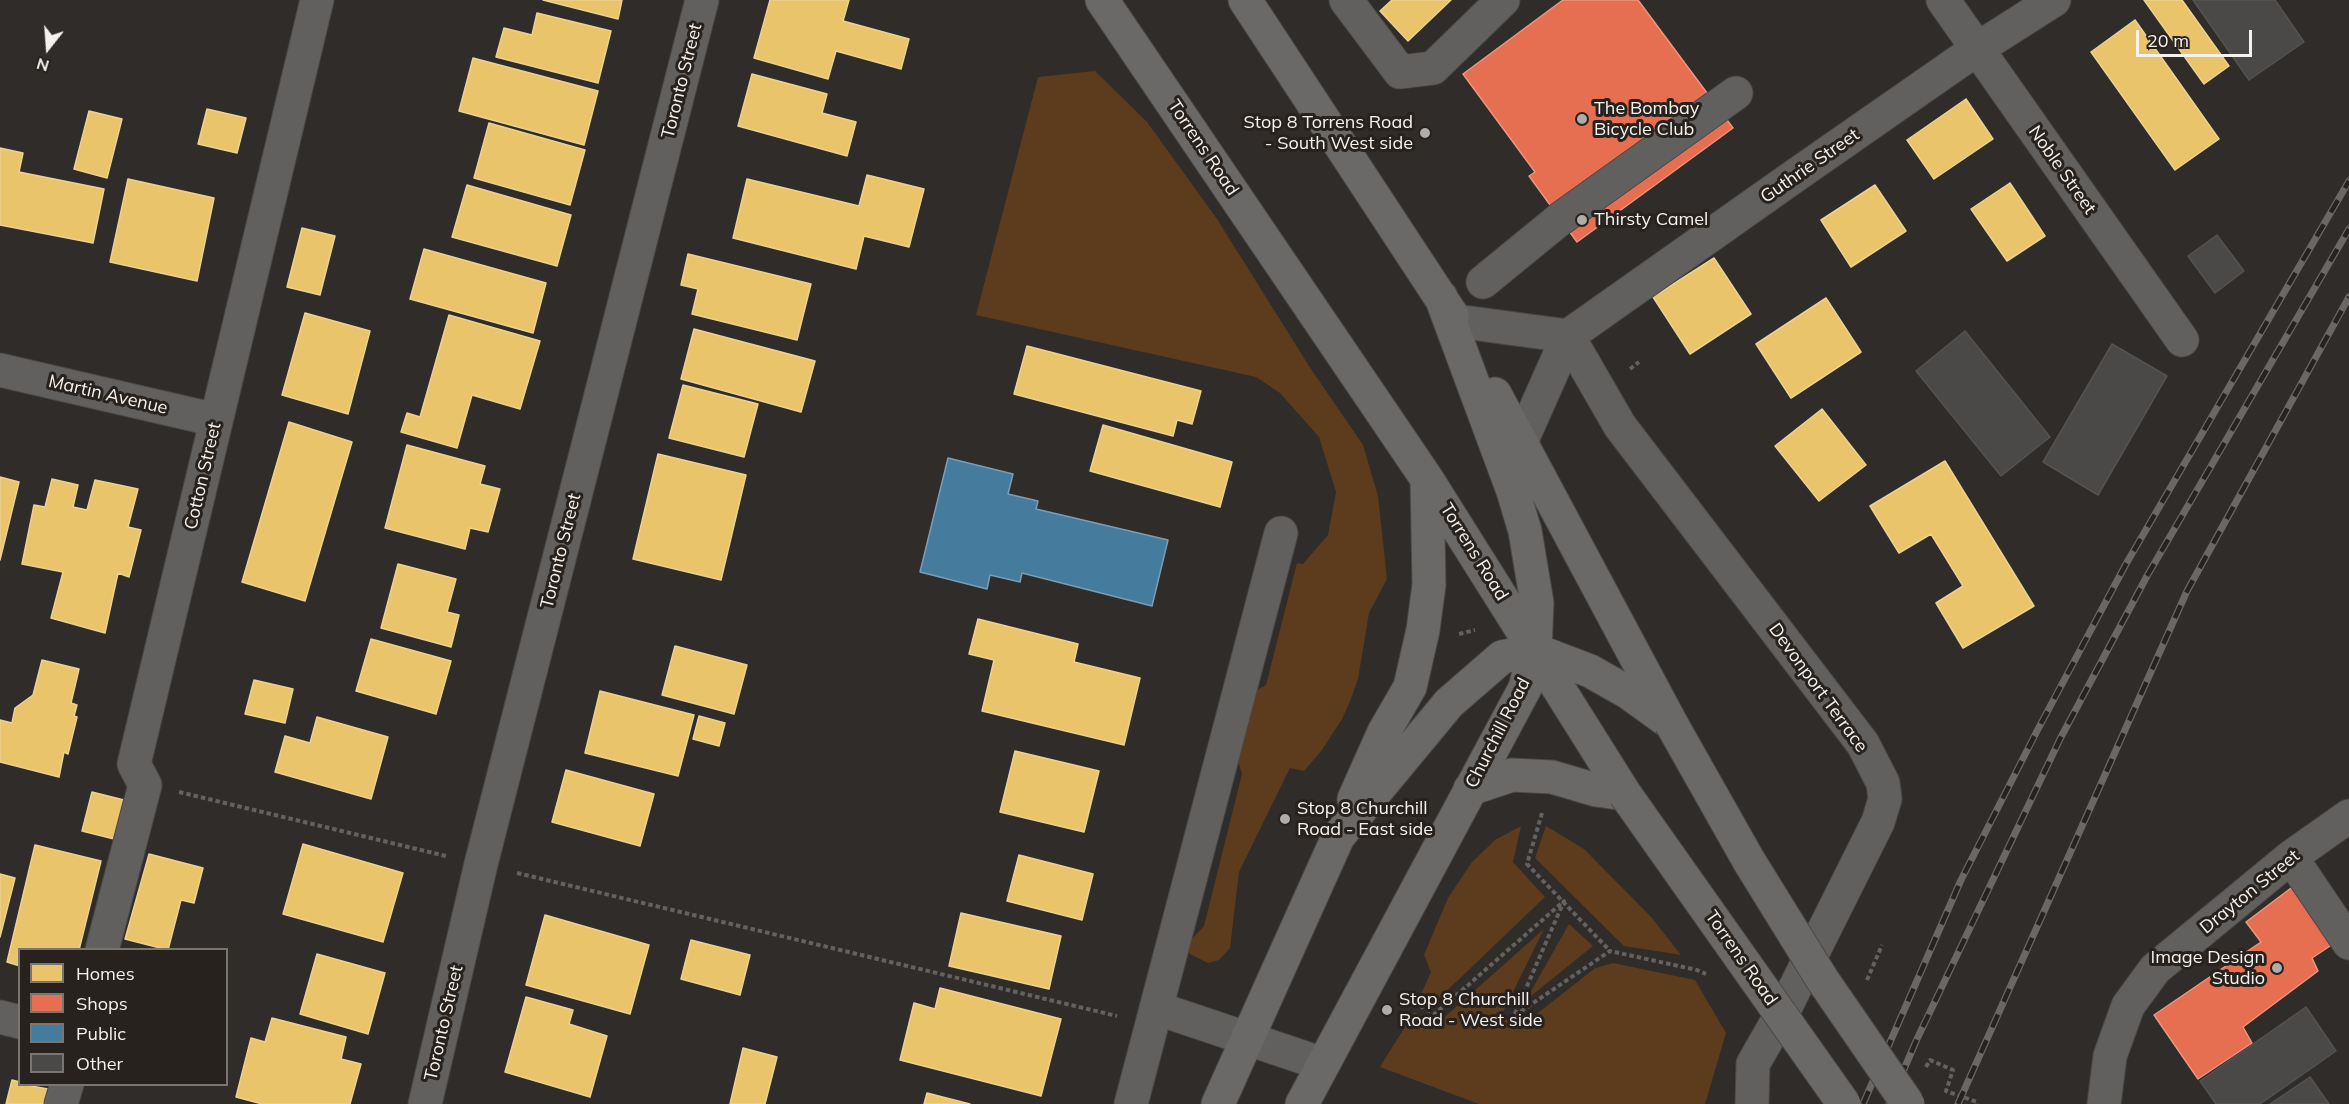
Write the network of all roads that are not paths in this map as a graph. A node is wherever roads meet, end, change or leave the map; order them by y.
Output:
1 (317, 0) edge
2 (702, 0) edge
3 (1102, 0) edge
4 (1245, 0) edge
5 (1346, 0) edge
6 (1503, 0) edge
7 (1943, 0) edge
8 (2054, 0) edge
9 (1977, 50) junction
10 (1736, 93) dead end
11 (1483, 282) dead end
12 (1448, 309) junction
13 (1568, 336) junction
14 (2182, 340) dead end
15 (0, 370) edge
16 (216, 420) junction
17 (1521, 442) junction
18 (1427, 479) junction
19 (1281, 533) dead end
20 (1535, 650) junction
21 (1671, 723) junction
22 (1470, 789) junction
23 (1625, 794) junction
24 (2349, 816) edge
25 (1338, 837) junction
26 (2291, 857) junction
27 (2349, 943) edge
28 (103, 948) edge
29 (1155, 1016) junction
30 (0, 1017) edge
31 (18, 1022) edge
32 (1246, 1038) junction
33 (1323, 1064) junction
34 (66, 1086) edge
35 (61, 1104) edge
36 (425, 1104) edge
37 (1131, 1104) edge
38 (1218, 1104) edge
39 (1302, 1104) edge
40 (1752, 1104) edge
41 (1845, 1104) edge
42 (1908, 1104) edge
43 (2104, 1104) edge

1 - 16 street, Cotton Street
2 - 36 street, Toronto Street
3 - 18 main road, Torrens Road
4 - 12 main road
5 - 6 street
7 - 9 street, Noble Street
8 - 9 street, Guthrie Street
9 - 13 street, Guthrie Street
9 - 14 street, Noble Street
10 - 11 street
12 - 13 street
12 - 17 main road
12 - 20 main road
13 - 17 street
13 - 40 street, Devonport Terrace
15 - 16 street, Martin Avenue
16 - 28 street, Cotton Street
17 - 21 main road
18 - 20 main road, Torrens Road
18 - 25 main road
19 - 29 street
20 - 21 main road
20 - 22 main road, Churchill Road
20 - 23 main road, Torrens Road
20 - 25 main road, Churchill Road
21 - 42 main road, bridge
22 - 23 main road
22 - 33 main road, Churchill Road
23 - 41 main road, Torrens Road, bridge
24 - 26 street, Drayton Street
25 - 32 main road, Churchill Road
26 - 27 street
26 - 43 street, Drayton Street
29 - 32 street
29 - 37 street
30 - 31 street
32 - 33 street
32 - 38 main road, Churchill Road
33 - 39 main road, Churchill Road
34 - 35 street

